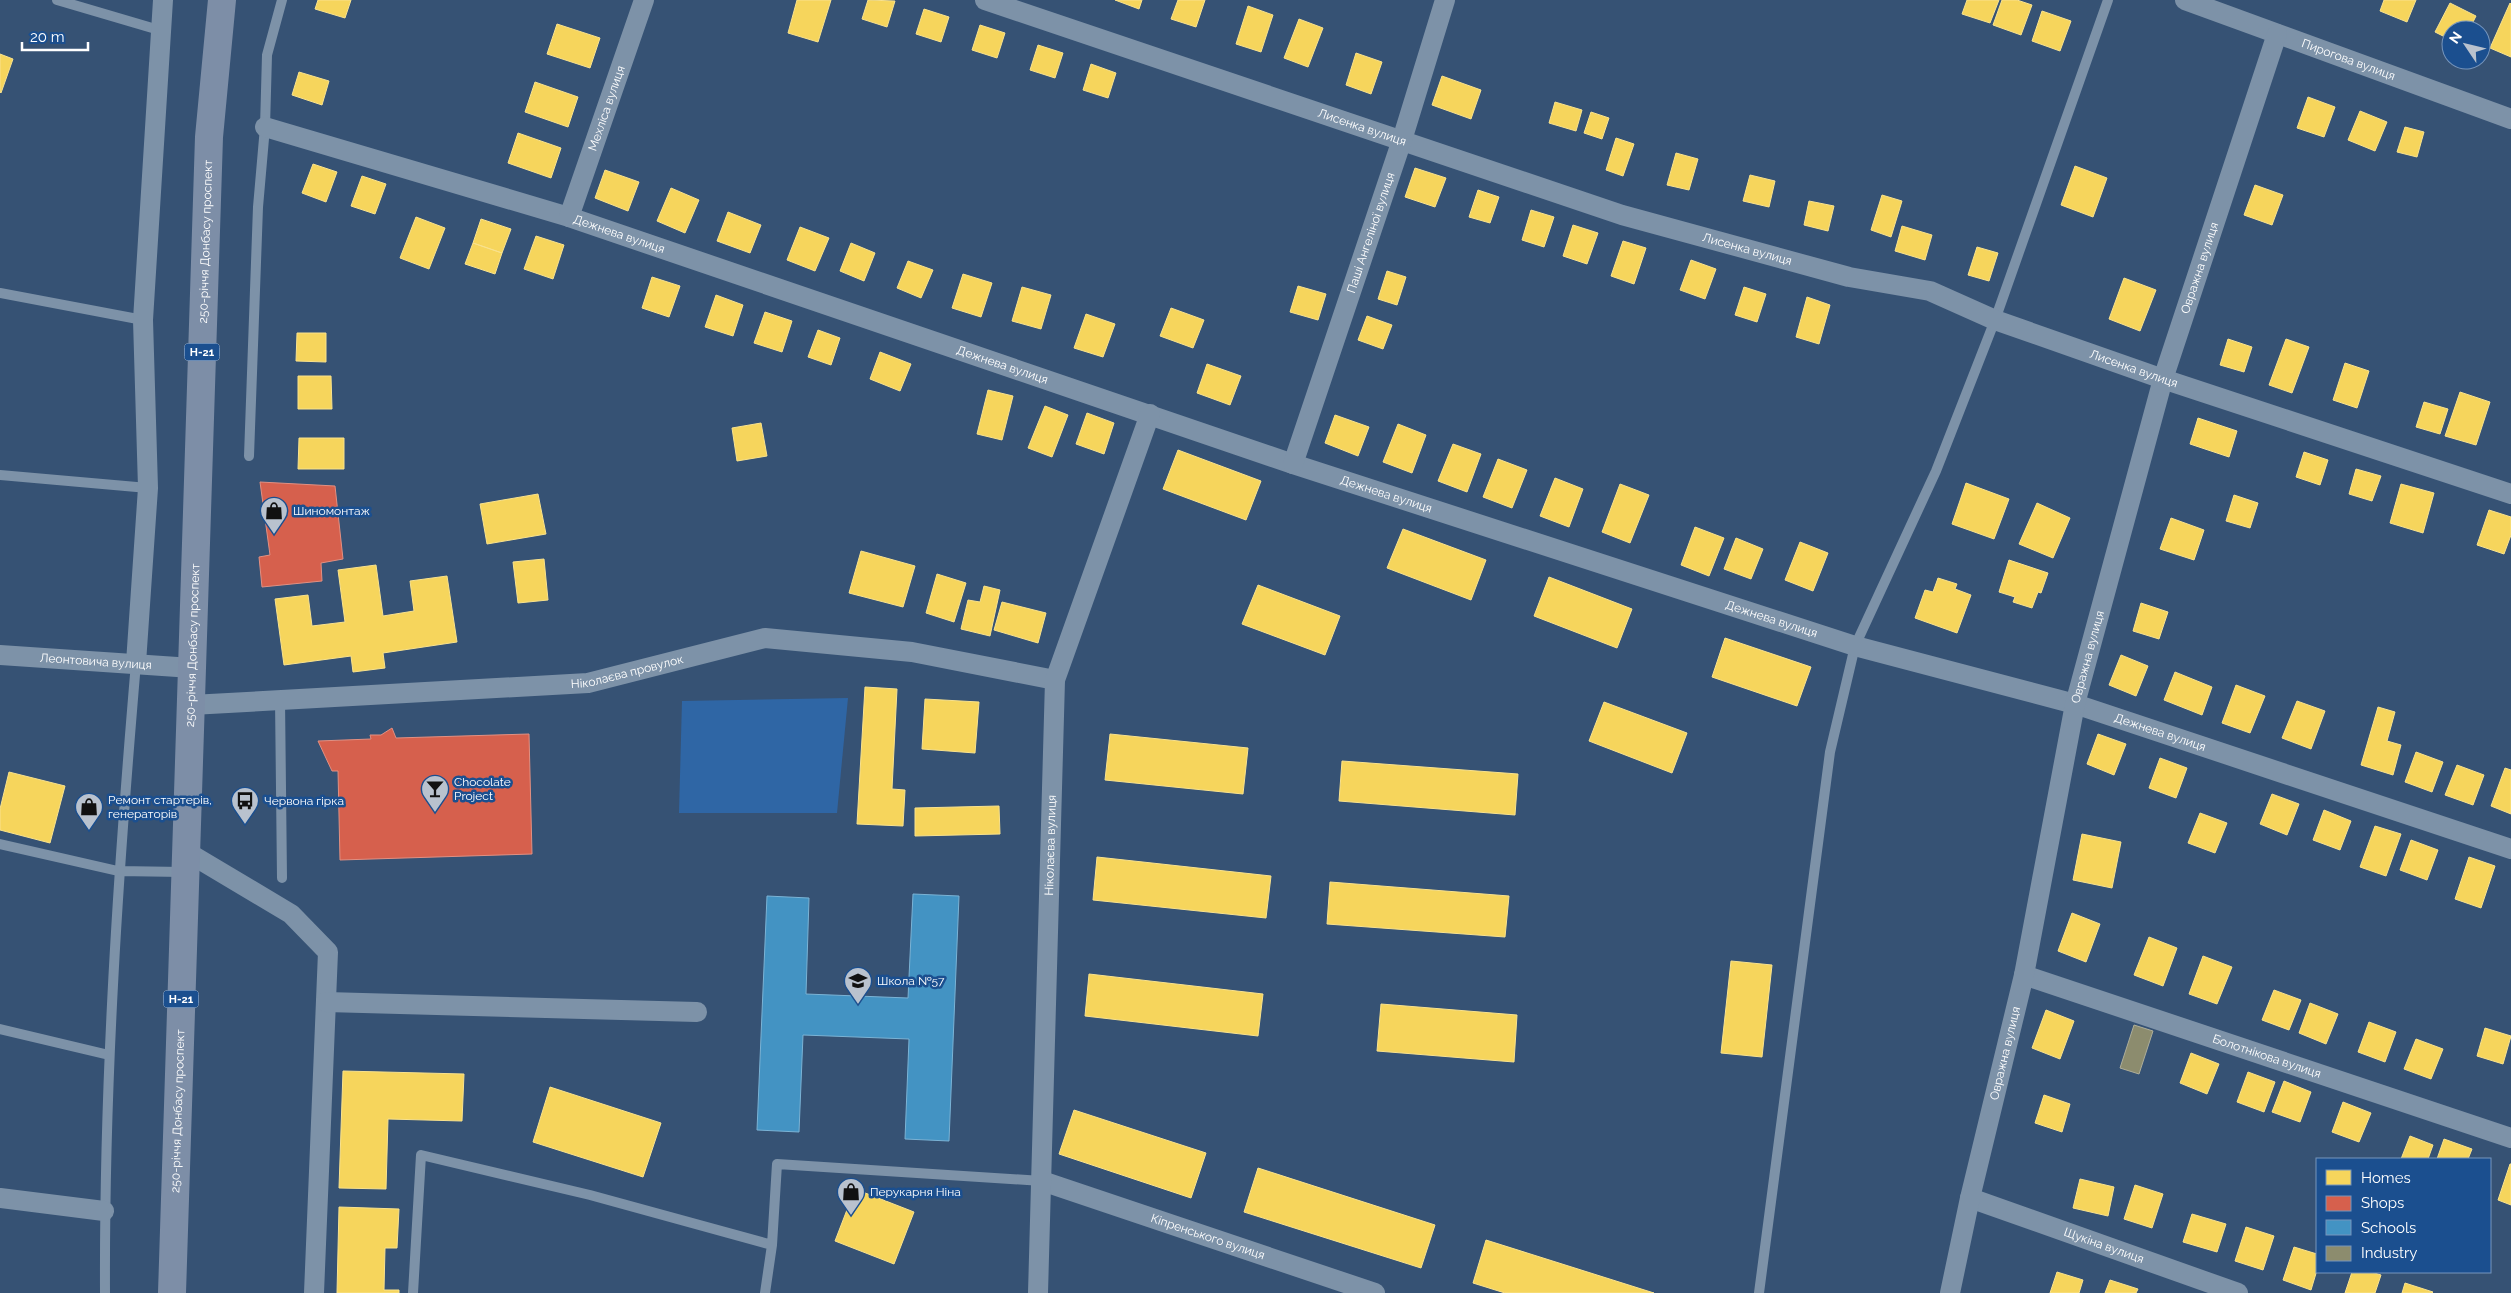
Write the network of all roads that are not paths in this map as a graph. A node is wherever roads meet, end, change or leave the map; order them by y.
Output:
1 (57, 0) edge
2 (163, 0) edge
3 (222, 0) edge
4 (282, 0) edge
5 (644, 0) edge
6 (986, 0) edge
7 (1445, 0) edge
8 (2108, 0) edge
9 (2185, 0) edge
10 (2219, 6) edge
11 (160, 30) junction
12 (2278, 34) junction
13 (2511, 119) edge
14 (265, 127) junction
15 (1402, 140) junction
16 (569, 217) junction
17 (0, 294) edge
18 (143, 320) junction
19 (1995, 320) junction
20 (2163, 379) junction
21 (1150, 414) junction
22 (249, 456) dead end
23 (1293, 464) junction
24 (0, 475) edge
25 (148, 488) junction
26 (2511, 494) edge
27 (1855, 646) junction
28 (0, 655) edge
29 (136, 663) junction
30 (192, 668) junction
31 (1056, 680) junction
32 (280, 700) junction
33 (2075, 704) junction
34 (191, 705) junction
35 (0, 844) edge
36 (2511, 849) edge
37 (186, 862) junction
38 (118, 871) junction
39 (282, 878) dead end
40 (2024, 975) junction
41 (326, 1002) junction
42 (697, 1012) dead end
43 (0, 1029) edge
44 (110, 1055) junction
45 (2511, 1138) edge
46 (1042, 1181) junction
47 (0, 1198) edge
48 (1970, 1198) junction
49 (104, 1210) junction
50 (772, 1245) junction
51 (105, 1293) edge
52 (172, 1293) edge
53 (314, 1293) edge
54 (413, 1293) edge
55 (766, 1293) edge
56 (1038, 1293) edge
57 (1374, 1293) edge
58 (1759, 1293) edge
59 (1950, 1293) edge
60 (2238, 1293) edge

1 - 11 lane
2 - 11 street
3 - 30 main road, 250-річчя Донбасу проспект / Н-21
4 - 14 lane
5 - 16 street, Мехліса вулиця
6 - 15 street, Лисенка вулиця
7 - 15 street, Паші Ангеліної вулиця
8 - 19 lane
9 - 10 street, Пирогова вулиця
10 - 12 street, Пирогова вулиця
11 - 18 street
12 - 13 street, Пирогова вулиця
12 - 20 street, Овражна вулиця
14 - 16 street, Дежнева вулиця
14 - 22 lane
15 - 19 street, Лисенка вулиця
15 - 23 street, Паші Ангеліної вулиця
16 - 21 street, Дежнева вулиця
17 - 18 lane
18 - 25 street
19 - 20 street, Лисенка вулиця
19 - 27 lane
20 - 26 street, Лисенка вулиця
20 - 33 street, Овражна вулиця
21 - 23 street, Дежнева вулиця
21 - 31 street, Ніколаєва вулиця
23 - 27 street, Дежнева вулиця
24 - 25 lane
25 - 29 street
27 - 33 street, Дежнева вулиця
27 - 58 lane
28 - 29 street, Леонтовича вулиця
29 - 30 street, Леонтовича вулиця
29 - 38 lane
30 - 34 main road, 250-річчя Донбасу проспект / Н-21
31 - 32 street, Ніколаєва провулок
31 - 46 street, Ніколаєва вулиця
32 - 34 street, Ніколаєва провулок
32 - 39 lane
33 - 36 street, Дежнева вулиця
33 - 40 street, Овражна вулиця
34 - 37 main road, 250-річчя Донбасу проспект / Н-21
35 - 38 lane
37 - 38 lane
37 - 41 street
37 - 52 main road, 250-річчя Донбасу проспект / Н-21
38 - 44 lane
40 - 45 street, Болотнікова вулиця
40 - 48 street, Овражна вулиця
41 - 42 street
41 - 53 street
43 - 44 lane
44 - 49 lane
46 - 50 lane
46 - 56 street, Ніколаєва вулиця
46 - 57 street, Кіпренського вулиця
47 - 49 street
48 - 59 street, Овражна вулиця
48 - 60 street, Щукіна вулиця
49 - 51 lane
50 - 54 lane
50 - 55 lane

